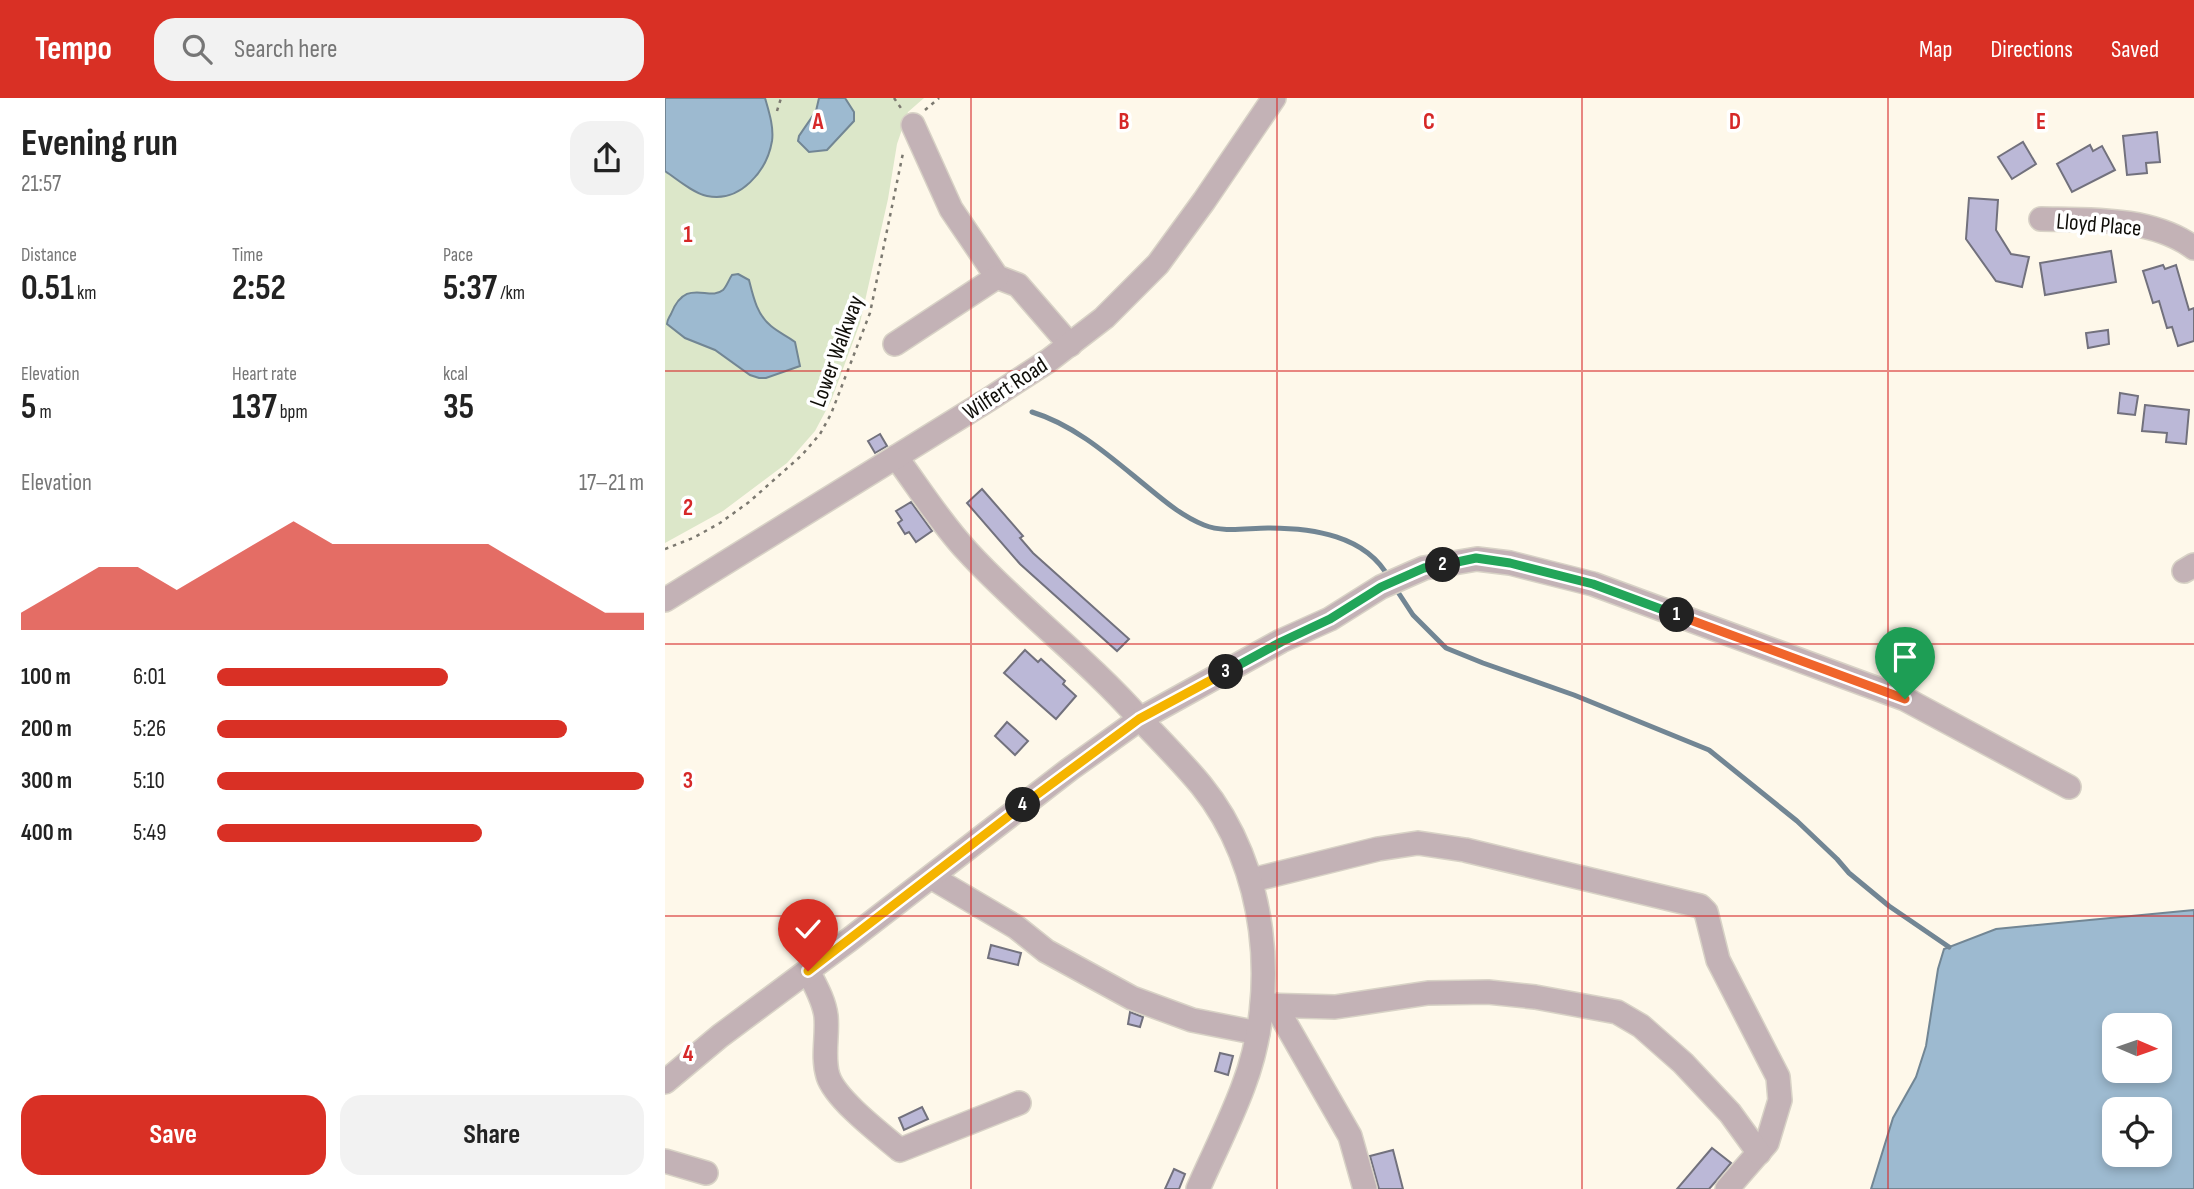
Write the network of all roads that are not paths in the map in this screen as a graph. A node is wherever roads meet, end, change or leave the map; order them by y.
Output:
1 (1274, 98) edge
2 (913, 125) road end
3 (2041, 219) dead end
4 (2194, 248) edge
5 (997, 277) junction
6 (895, 344) dead end
7 (1069, 345) junction
8 (896, 457) junction
9 (665, 600) edge
10 (1139, 719) junction
11 (2069, 787) dead end
12 (930, 877) junction
13 (1252, 880) junction
14 (808, 971) junction
15 (1269, 1005) junction
16 (1258, 1033) junction
17 (665, 1082) edge
18 (1019, 1103) dead end
19 (1759, 1153) junction
20 (665, 1161) edge
21 (706, 1173) dead end
22 (1198, 1189) edge
23 (1365, 1189) edge
24 (1727, 1189) edge

1 - 7 street, Wilfert Road
2 - 5 street
3 - 4 street, Lloyd Place
5 - 6 street
5 - 7 street
7 - 8 street, Wilfert Road
8 - 9 street, Wilfert Road
8 - 10 street
10 - 11 street
10 - 12 street
10 - 13 street
12 - 14 street
12 - 16 street
13 - 15 street
13 - 19 street
14 - 17 street
14 - 18 street
15 - 16 street
15 - 19 street
15 - 23 street
16 - 22 street
19 - 24 street
20 - 21 street

